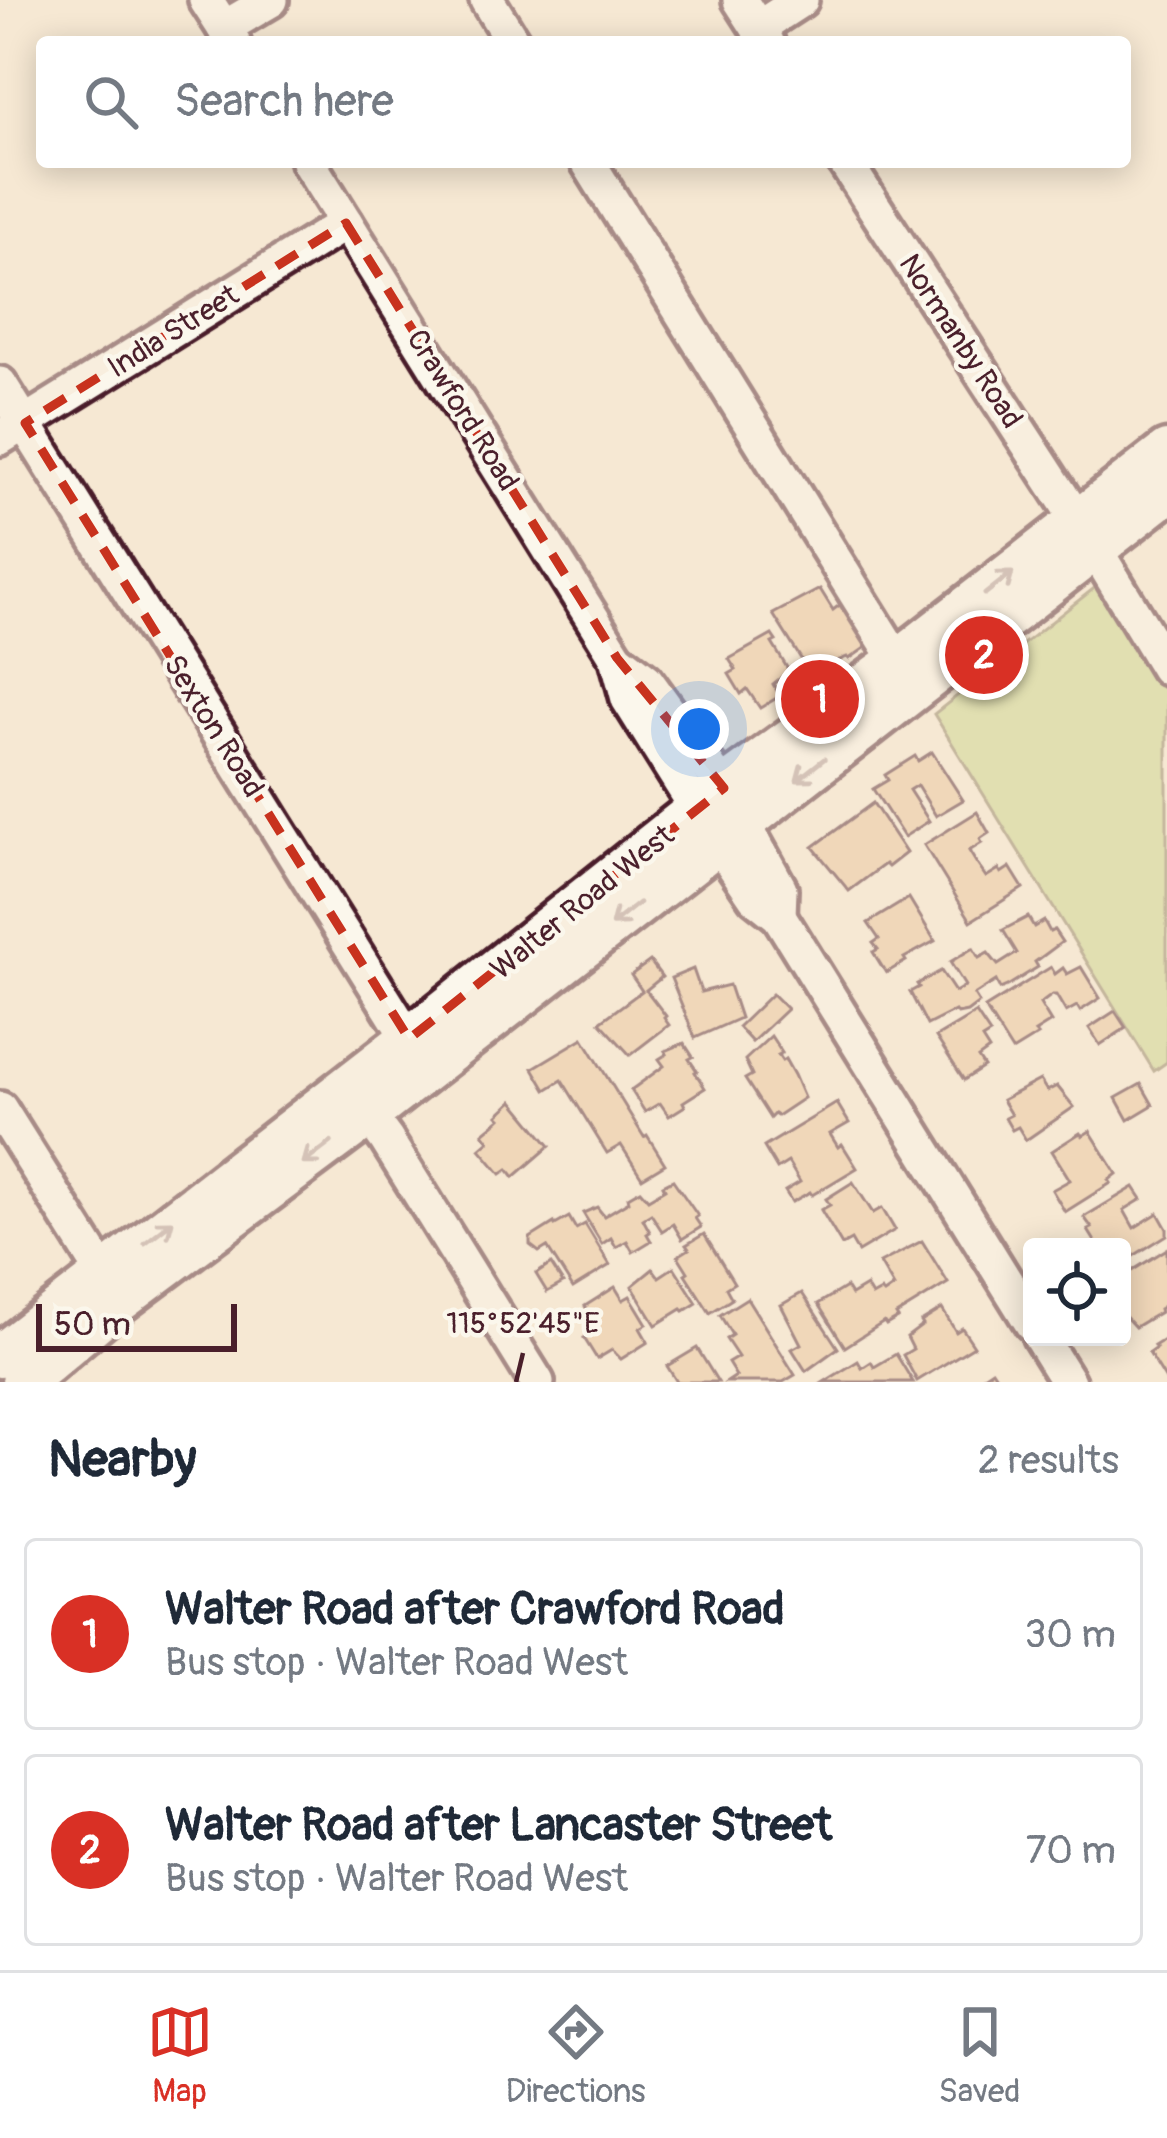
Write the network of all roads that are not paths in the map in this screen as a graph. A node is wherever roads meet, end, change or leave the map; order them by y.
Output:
1 (271, 0) edge
2 (487, 0) edge
3 (801, 0) edge
4 (221, 23) edge
5 (755, 24) edge
6 (509, 36) edge
7 (312, 168) edge
8 (592, 168) edge
9 (849, 168) edge
10 (346, 223) junction
11 (0, 383) edge
12 (12, 430) edge
13 (1167, 452) edge
14 (1167, 492) edge
15 (1086, 535) junction
16 (1167, 668) edge
17 (906, 675) junction
18 (721, 815) junction
19 (420, 1053) junction
20 (357, 1100) junction
21 (0, 1109) edge
22 (118, 1283) junction
23 (1023, 1310) edge
24 (1046, 1346) edge
25 (0, 1356) edge
26 (23, 1382) edge
27 (537, 1382) edge
28 (1068, 1382) edge

1 - 4 street
2 - 6 street
3 - 5 street
7 - 10 street, Crawford Road
8 - 17 street
9 - 15 street, Normanby Road
10 - 12 street, India Street
10 - 18 street, Crawford Road
11 - 12 street, Sexton Road
12 - 19 street, Sexton Road
13 - 15 main road, Walter Road West
14 - 15 main road, Walter Road West
15 - 16 street, Normanby Road
15 - 17 main road, Walter Road West
17 - 18 main road, Walter Road West
18 - 19 main road, Walter Road West
18 - 23 street, Crawford Road
19 - 20 main road, Walter Road West
20 - 22 main road, Walter Road West
20 - 27 street
21 - 22 street
22 - 25 main road, Walter Road West
22 - 26 main road, Walter Road West
24 - 28 street

